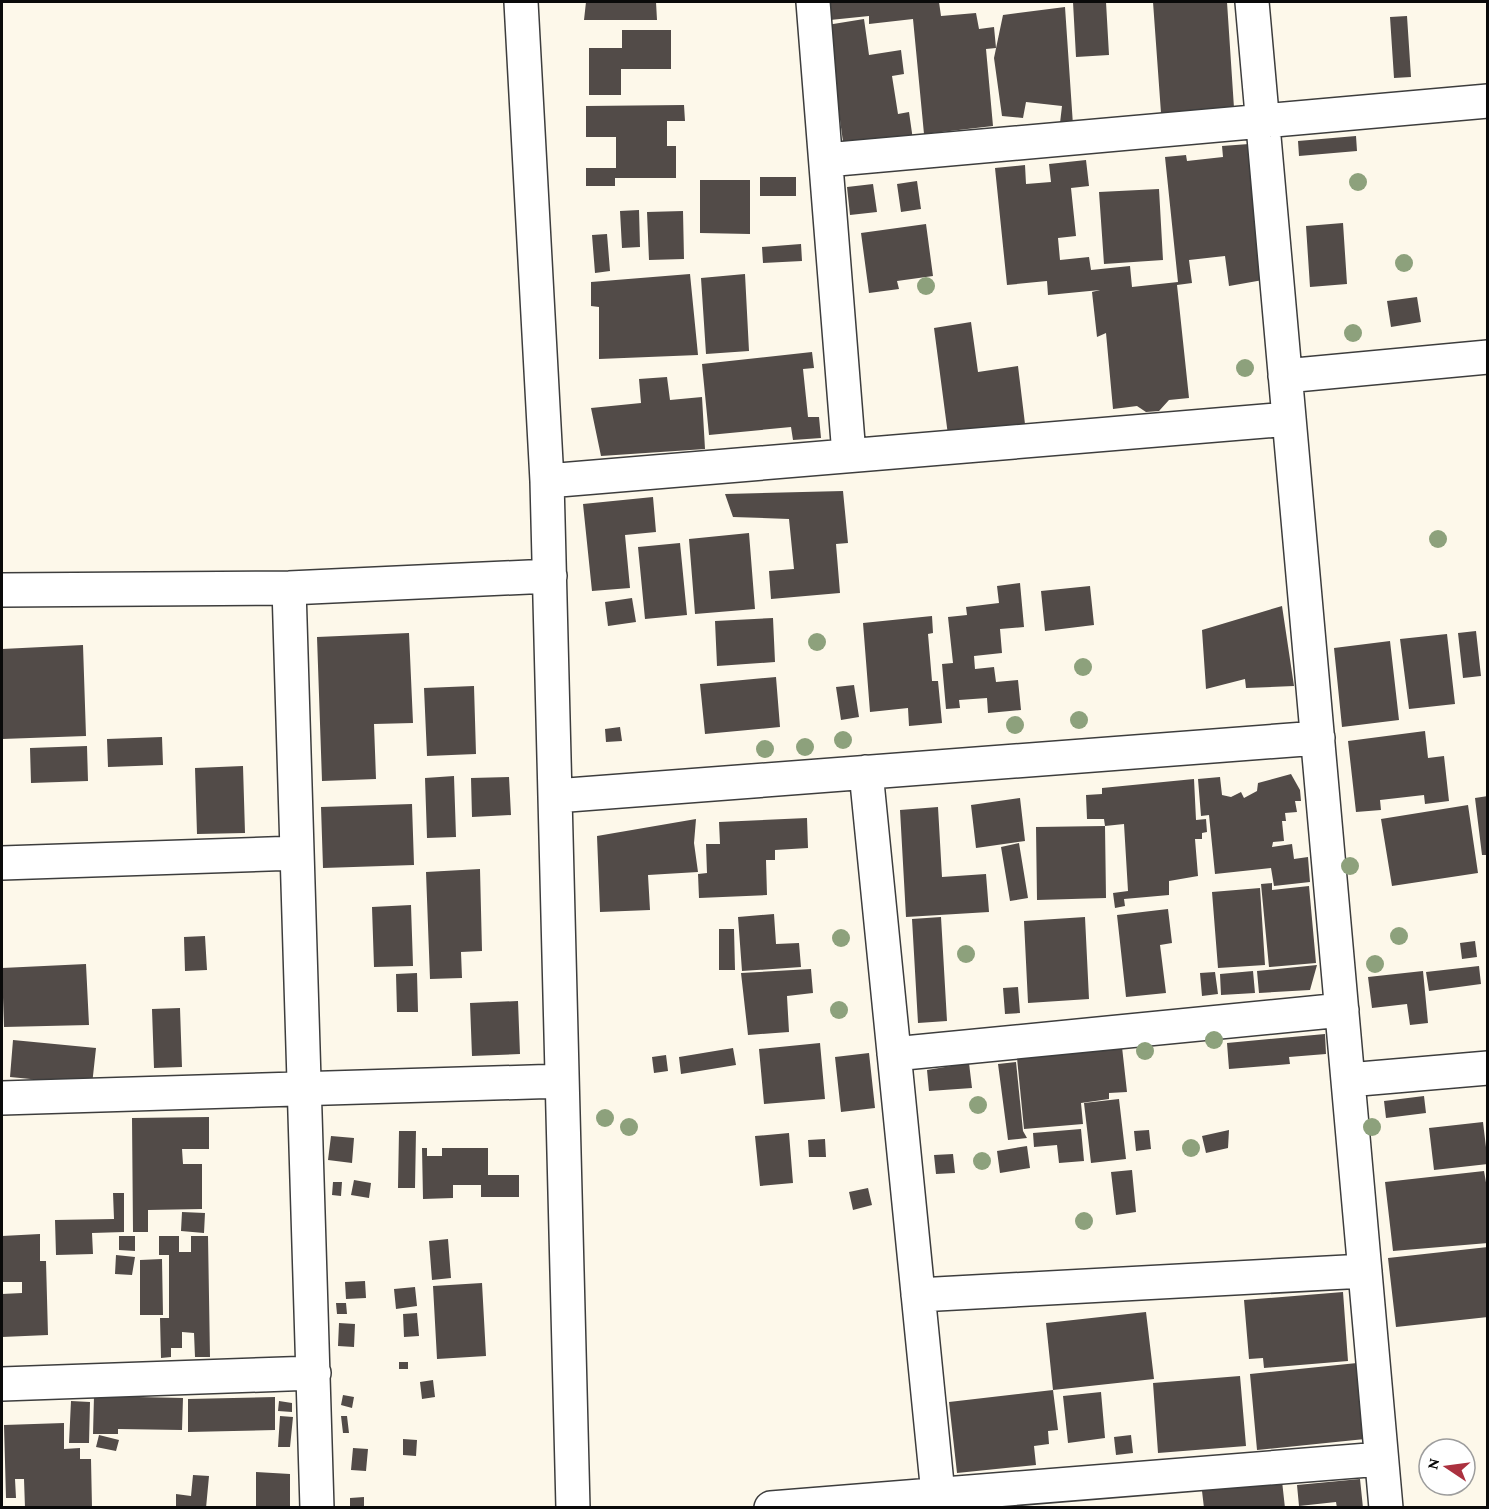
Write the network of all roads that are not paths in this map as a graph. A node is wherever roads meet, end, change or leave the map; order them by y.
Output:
1 (521, 2) edge
2 (813, 2) edge
3 (1252, 2) edge
4 (1488, 101) edge
5 (1263, 123) junction
6 (826, 160) junction
7 (1488, 357) edge
8 (1285, 376) junction
9 (1289, 418) junction
10 (849, 455) junction
11 (547, 481) junction
12 (550, 576) junction
13 (289, 588) junction
14 (2, 590) edge
15 (1318, 738) junction
16 (866, 772) junction
17 (555, 796) junction
18 (297, 853) junction
19 (2, 863) edge
20 (1342, 1010) junction
21 (894, 1054) junction
22 (1488, 1068) edge
23 (1348, 1080) junction
24 (562, 1081) junction
25 (305, 1089) junction
26 (2, 1098) edge
27 (1365, 1271) junction
28 (918, 1295) junction
29 (314, 1373) junction
30 (2, 1384) edge
31 (1382, 1459) junction
32 (938, 1494) junction
33 (317, 1508) edge
34 (573, 1508) edge
35 (771, 1508) edge
36 (1386, 1508) edge

1 - 11 street
2 - 6 street
3 - 5 street
4 - 5 street
5 - 6 street
5 - 8 street
6 - 10 street
7 - 8 street
8 - 9 street
9 - 10 street
9 - 15 street
10 - 11 street
11 - 12 street
12 - 13 street
12 - 17 street
13 - 14 street
13 - 18 street
15 - 16 street
15 - 20 street
16 - 17 street
16 - 21 street
17 - 24 street
18 - 19 street
18 - 25 street
20 - 21 street
20 - 23 street
21 - 28 street
22 - 23 street
23 - 27 street
24 - 25 street
24 - 34 street
25 - 26 street
25 - 29 street
27 - 28 street
27 - 31 street
28 - 32 street
29 - 30 street
29 - 33 street
31 - 32 street
31 - 36 street
32 - 35 street

